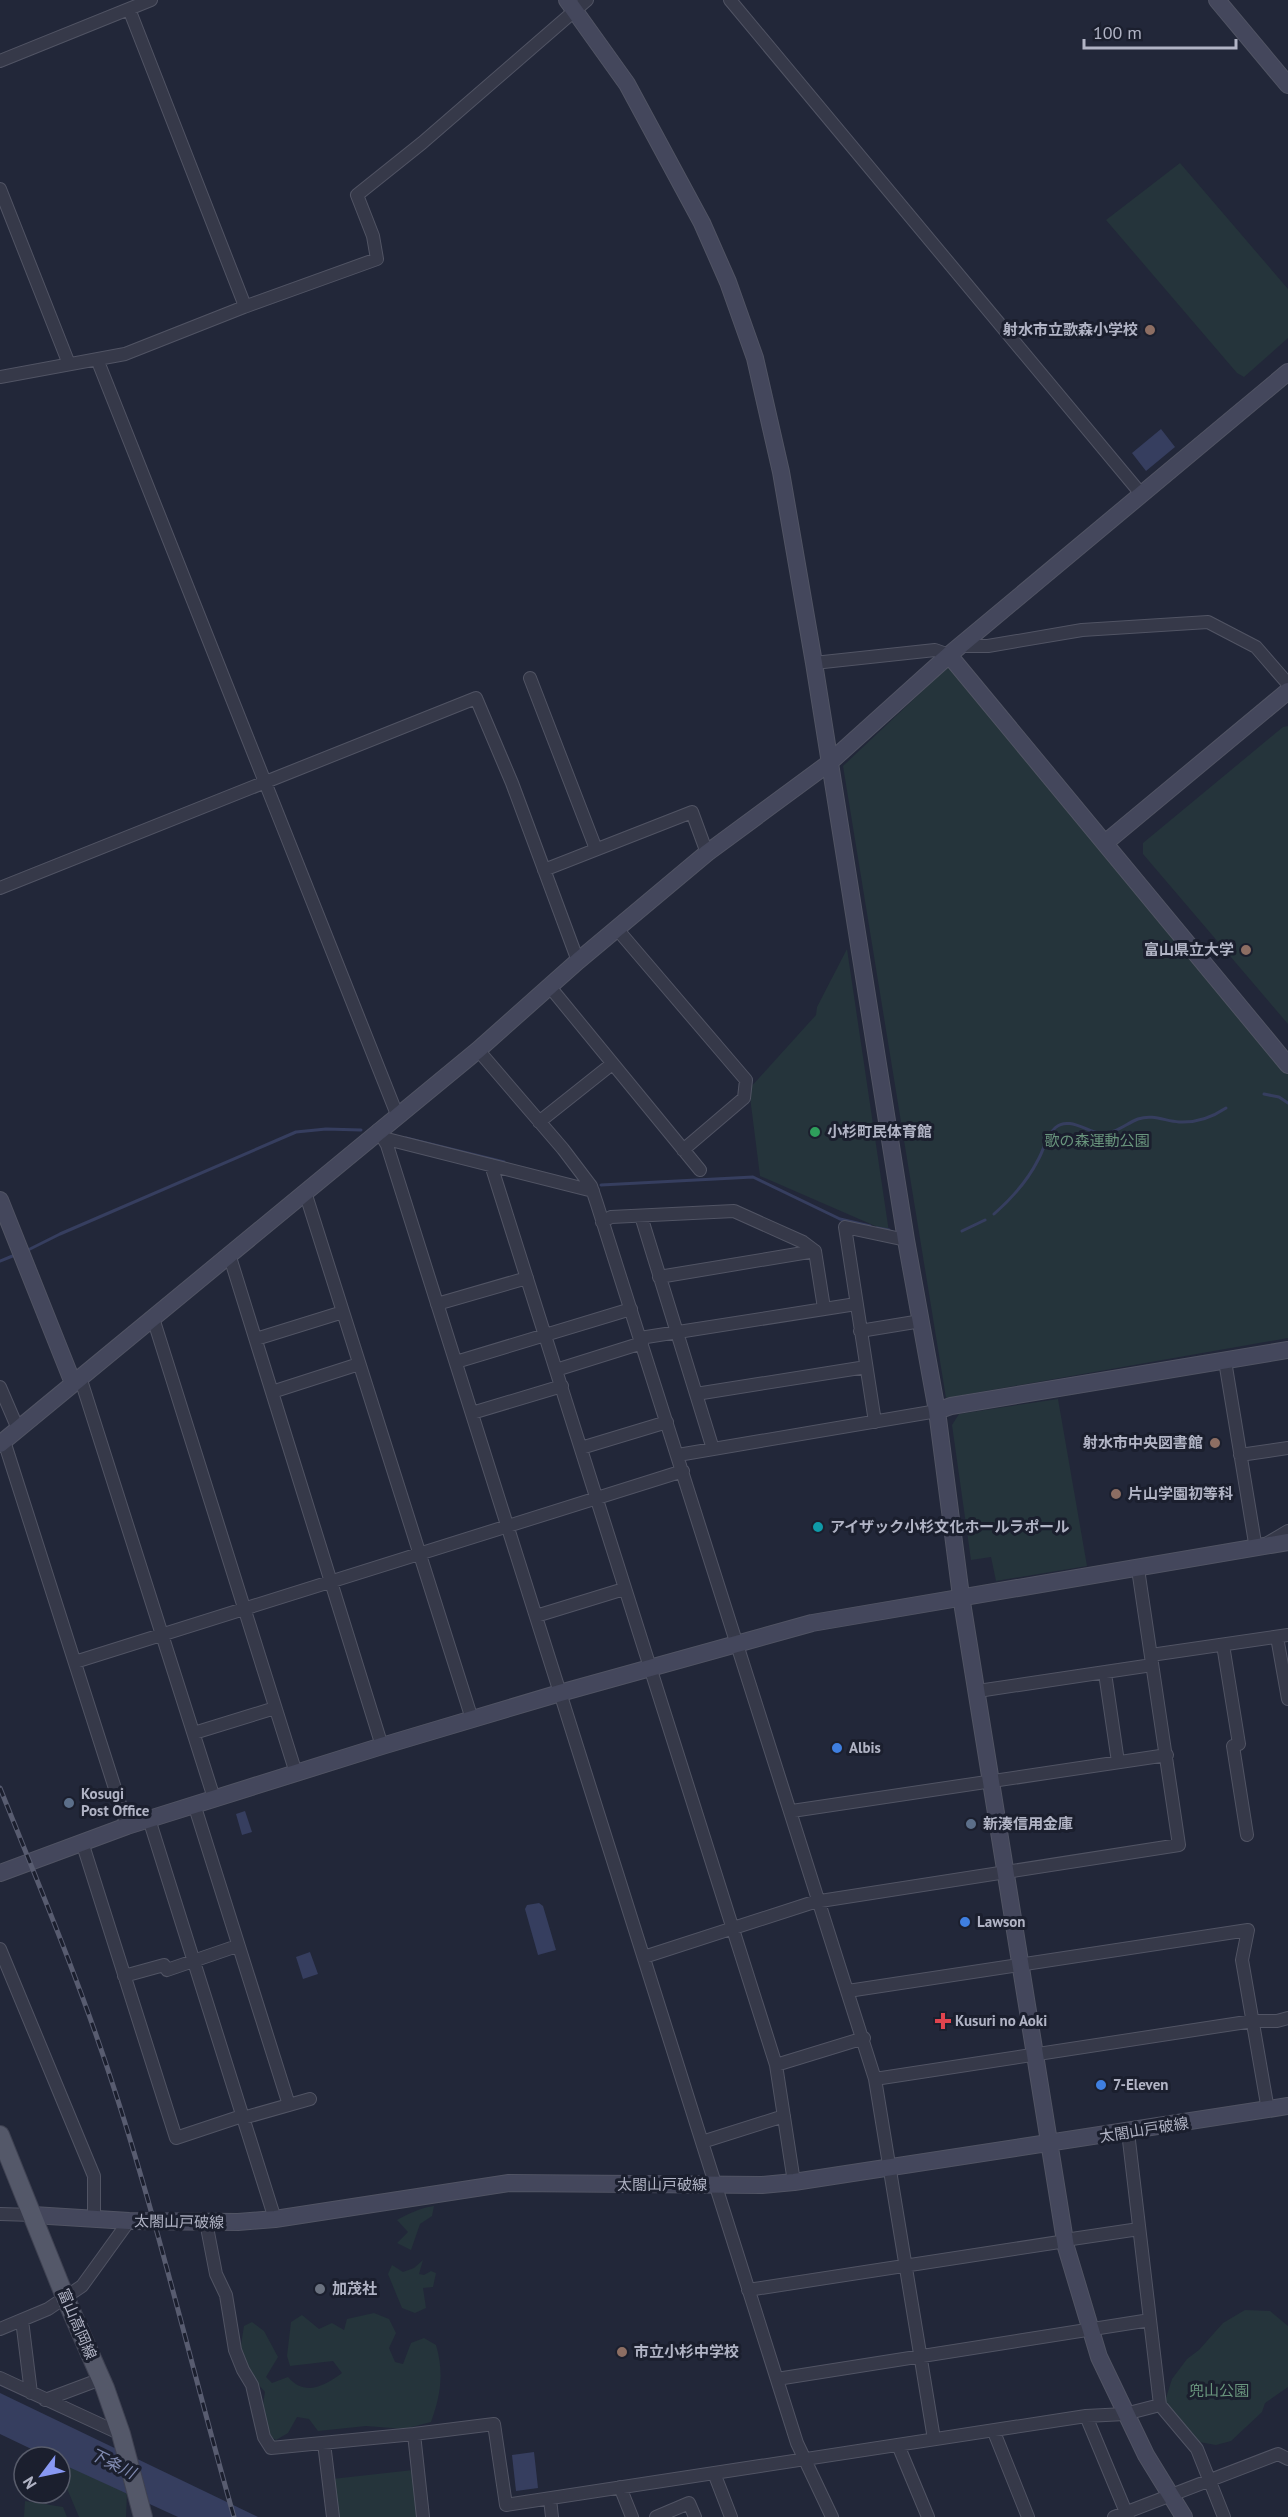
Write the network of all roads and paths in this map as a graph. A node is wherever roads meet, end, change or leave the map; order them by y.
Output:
1 (151, 0) edge
2 (730, 0) edge
3 (1218, 0) edge
4 (576, 3) edge
5 (129, 9) junction
6 (0, 61) edge
7 (1288, 85) edge
8 (0, 189) edge
9 (245, 306) junction
10 (97, 359) junction
11 (69, 364) junction
12 (1288, 372) edge
13 (0, 377) edge
14 (1142, 495) junction
15 (955, 650) junction
16 (814, 663) junction
17 (530, 678) dead end
18 (1288, 684) edge
19 (1288, 691) edge
20 (829, 763) junction
21 (265, 782) junction
22 (1105, 843) junction
23 (596, 849) junction
24 (708, 854) junction
25 (544, 870) junction
26 (0, 888) edge
27 (617, 929) junction
28 (578, 961) junction
29 (550, 987) junction
30 (478, 1050) junction
31 (612, 1064) junction
32 (1288, 1065) edge
33 (398, 1117) junction
34 (539, 1122) junction
35 (380, 1134) junction
36 (683, 1150) junction
37 (491, 1165) junction
38 (700, 1170) dead end
39 (593, 1191) junction
40 (305, 1192) junction
41 (0, 1200) edge
42 (641, 1216) junction
43 (602, 1222) junction
44 (906, 1240) junction
45 (814, 1251) junction
46 (229, 1254) junction
47 (659, 1277) junction
48 (527, 1278) junction
49 (437, 1304) junction
50 (856, 1304) junction
51 (824, 1308) junction
52 (631, 1309) junction
53 (343, 1312) junction
54 (153, 1318) junction
55 (921, 1321) junction
56 (677, 1331) junction
57 (860, 1331) junction
58 (545, 1336) junction
59 (256, 1339) junction
60 (641, 1340) junction
61 (1288, 1350) edge
62 (1225, 1361) junction
63 (456, 1362) junction
64 (359, 1364) junction
65 (866, 1367) junction
66 (556, 1370) junction
67 (76, 1380) junction
68 (562, 1386) junction
69 (0, 1388) edge
70 (272, 1392) junction
71 (696, 1394) junction
72 (937, 1411) junction
73 (472, 1413) junction
74 (667, 1422) junction
75 (875, 1422) junction
76 (18, 1429) junction
77 (2, 1442) edge
78 (581, 1448) junction
79 (1288, 1448) edge
80 (713, 1449) junction
81 (678, 1455) junction
82 (1240, 1455) junction
83 (683, 1471) junction
84 (597, 1499) junction
85 (508, 1527) junction
86 (1288, 1531) edge
87 (1288, 1542) edge
88 (1260, 1547) junction
89 (420, 1555) junction
90 (1138, 1569) junction
91 (333, 1582) junction
92 (624, 1589) junction
93 (961, 1596) junction
94 (244, 1610) junction
95 (536, 1616) junction
96 (163, 1635) junction
97 (1282, 1636) edge
98 (737, 1643) junction
99 (1223, 1645) junction
100 (1151, 1660) junction
101 (75, 1662) junction
102 (650, 1667) junction
103 (1105, 1673) junction
104 (978, 1691) junction
105 (560, 1693) junction
106 (1288, 1699) edge
107 (276, 1708) junction
108 (472, 1719) junction
109 (194, 1733) junction
110 (382, 1746) junction
111 (1167, 1755) junction
112 (1118, 1762) junction
113 (296, 1773) junction
114 (993, 1783) junction
115 (214, 1798) junction
116 (194, 1804) junction
117 (792, 1811) junction
118 (149, 1819) junction
119 (127, 1826) junction
120 (1247, 1835) dead end
121 (82, 1842) junction
122 (0, 1873) edge
123 (1007, 1873) junction
124 (821, 1903) junction
125 (731, 1928) junction
126 (237, 1946) junction
127 (0, 1949) edge
128 (644, 1957) junction
129 (193, 1962) junction
130 (1021, 1964) junction
131 (124, 1976) junction
132 (848, 1991) junction
133 (1288, 2018) edge
134 (1253, 2021) junction
135 (864, 2038) junction
136 (1035, 2055) junction
137 (776, 2065) junction
138 (875, 2079) junction
139 (310, 2099) dead end
140 (289, 2105) junction
141 (1288, 2106) edge
142 (1268, 2110) junction
143 (784, 2116) junction
144 (243, 2117) junction
145 (1128, 2132) junction
146 (0, 2135) edge
147 (702, 2142) junction
148 (1050, 2143) junction
149 (890, 2168) junction
150 (794, 2182) junction
151 (715, 2185) junction
152 (0, 2214) edge
153 (33, 2216) junction
154 (275, 2219) junction
155 (94, 2220) junction
156 (129, 2221) junction
157 (206, 2222) junction
158 (1139, 2229) junction
159 (1065, 2241) junction
160 (906, 2266) junction
161 (748, 2290) junction
162 (65, 2297) junction
163 (22, 2320) junction
164 (1150, 2320) junction
165 (0, 2329) edge
166 (1090, 2329) junction
167 (920, 2356) junction
168 (0, 2378) edge
169 (101, 2379) junction
170 (777, 2379) junction
171 (31, 2393) junction
172 (45, 2400) junction
173 (1160, 2405) junction
174 (1125, 2414) junction
175 (1086, 2416) junction
176 (994, 2432) junction
177 (121, 2434) junction
178 (414, 2434) junction
179 (934, 2439) junction
180 (324, 2443) junction
181 (898, 2445) junction
182 (1288, 2458) edge
183 (806, 2461) junction
184 (714, 2473) junction
185 (1208, 2479) junction
186 (620, 2487) junction
187 (1170, 2494) junction
188 (550, 2499) junction
189 (141, 2511) edge
190 (507, 2511) edge
191 (1123, 2515) edge
192 (333, 2517) edge
193 (423, 2517) edge
194 (552, 2517) edge
195 (632, 2517) edge
196 (656, 2517) edge
197 (695, 2517) edge
198 (731, 2517) edge
199 (832, 2517) edge
200 (927, 2517) edge
201 (1028, 2517) edge
202 (1184, 2517) edge
203 (1224, 2517) edge

1 - 5 street
2 - 14 street
3 - 7 street
4 - 9 street
4 - 16 street
5 - 6 street
5 - 9 street
8 - 11 street
9 - 10 street
10 - 11 street
10 - 21 street
11 - 13 street
12 - 14 street
14 - 15 street
15 - 16 street
15 - 18 street
15 - 20 street
15 - 22 street
16 - 20 street
17 - 23 street
19 - 22 street
20 - 24 street
20 - 44 street
21 - 25 street
21 - 26 street
21 - 33 street
22 - 32 street
23 - 24 street
23 - 25 street
24 - 27 street
25 - 28 street
27 - 28 street
27 - 36 street
28 - 29 street
29 - 30 street
29 - 31 street
30 - 33 street
30 - 34 street
31 - 34 street
31 - 36 street
33 - 35 street
34 - 39 street
35 - 37 street
35 - 40 street
35 - 49 street
36 - 38 street
37 - 39 street
37 - 48 street
39 - 43 street
40 - 46 street
40 - 53 street
41 - 67 street
42 - 43 street
42 - 45 street
42 - 47 street
43 - 52 street
44 - 50 street
44 - 55 street
45 - 47 street
45 - 51 street
46 - 54 street
46 - 59 street
47 - 56 street
48 - 49 street
48 - 58 street
49 - 63 street
50 - 51 street
50 - 57 street
51 - 56 street
52 - 58 street
52 - 60 street
53 - 59 street
53 - 64 street
54 - 67 street
54 - 94 street
55 - 57 street
55 - 72 street
56 - 60 street
56 - 71 street
57 - 65 street
58 - 63 street
58 - 66 street
59 - 70 street
60 - 66 street
60 - 74 street
61 - 62 street
62 - 72 street
62 - 82 street
63 - 73 street
64 - 70 street
64 - 89 street
65 - 71 street
65 - 75 street
66 - 68 street
67 - 76 street
67 - 96 street
68 - 73 street
68 - 78 street
69 - 76 street
70 - 91 street
71 - 80 street
72 - 75 street
72 - 93 street
73 - 85 street
74 - 78 street
74 - 81 street
75 - 80 street
76 - 77 street
77 - 101 street
78 - 84 street
79 - 82 street
80 - 81 street
81 - 83 street
82 - 88 street
83 - 84 street
83 - 98 street
84 - 85 street
84 - 92 street
85 - 89 street
85 - 95 street
86 - 88 street
87 - 88 street
88 - 90 street
89 - 91 street
89 - 108 street
90 - 93 street
90 - 100 street
91 - 94 street
91 - 110 street
92 - 95 street
92 - 102 street
93 - 98 street
93 - 104 street
94 - 96 street
94 - 107 street
95 - 105 street
96 - 101 street
96 - 109 street
97 - 99 street
97 - 106 street
98 - 102 street
98 - 117 street
99 - 100 street
99 - 120 street
100 - 103 street
100 - 111 street
101 - 119 street
102 - 105 street
102 - 125 street
103 - 104 street
103 - 112 street
104 - 114 street
105 - 108 street
105 - 128 street
107 - 109 street
107 - 113 street
108 - 110 street
109 - 115 street
110 - 113 street
111 - 112 street
111 - 123 street
112 - 114 street
113 - 115 street
114 - 117 street
114 - 123 street
115 - 116 street
116 - 118 street
116 - 126 street
117 - 124 street
118 - 119 street
118 - 129 street
119 - 121 street
121 - 122 street
121 - 131 street
123 - 124 street
123 - 130 street
124 - 125 street
124 - 132 street
125 - 128 street
125 - 137 street
126 - 129 street
126 - 140 street
127 - 155 street
128 - 147 street
129 - 131 street
129 - 144 street
130 - 132 street
130 - 134 street
130 - 136 street
131 - 144 street
132 - 135 street
133 - 134 street
134 - 136 street
134 - 142 street
135 - 137 street
135 - 138 street
136 - 138 street
136 - 148 street
137 - 143 street
138 - 149 street
139 - 140 street
140 - 144 street
141 - 142 street, 太閤山戸破線
142 - 145 street, 太閤山戸破線
143 - 147 street
143 - 150 street
144 - 154 street
145 - 148 street, 太閤山戸破線
145 - 158 street
146 - 153 main road, 富山高岡線
147 - 151 street
148 - 149 street, 太閤山戸破線
148 - 159 street
149 - 150 street, 太閤山戸破線
149 - 160 street
150 - 151 street, 太閤山戸破線
151 - 154 street, 太閤山戸破線
151 - 161 street
152 - 153 street
153 - 155 street, 太閤山戸破線
153 - 162 main road, 富山高岡線
154 - 157 street, 太閤山戸破線
155 - 156 street, 太閤山戸破線
156 - 157 street, 太閤山戸破線
156 - 162 street
157 - 180 street
158 - 159 street
158 - 164 street
159 - 160 street
159 - 166 street
160 - 161 street
160 - 167 street
161 - 170 street
162 - 163 street
162 - 169 main road, 富山高岡線
163 - 165 street
163 - 171 street
164 - 166 street
164 - 173 street
166 - 167 street
166 - 174 street
167 - 170 street
167 - 179 street
168 - 171 street
169 - 172 street
169 - 177 main road, 富山高岡線
170 - 183 street
171 - 172 street
172 - 177 street
173 - 174 street
173 - 185 street
174 - 175 street
174 - 187 street
175 - 176 street
175 - 191 street
176 - 179 street
176 - 201 street
177 - 189 main road, 富山高岡線
178 - 180 street
178 - 190 street
178 - 193 street
179 - 181 street
180 - 192 street
181 - 183 street
181 - 200 street
182 - 185 street
183 - 184 street
183 - 199 street
184 - 186 street
184 - 198 street
185 - 187 street
185 - 203 street
186 - 188 street
186 - 195 street
187 - 191 street
187 - 202 street
188 - 190 street
188 - 194 street
196 - 197 street

